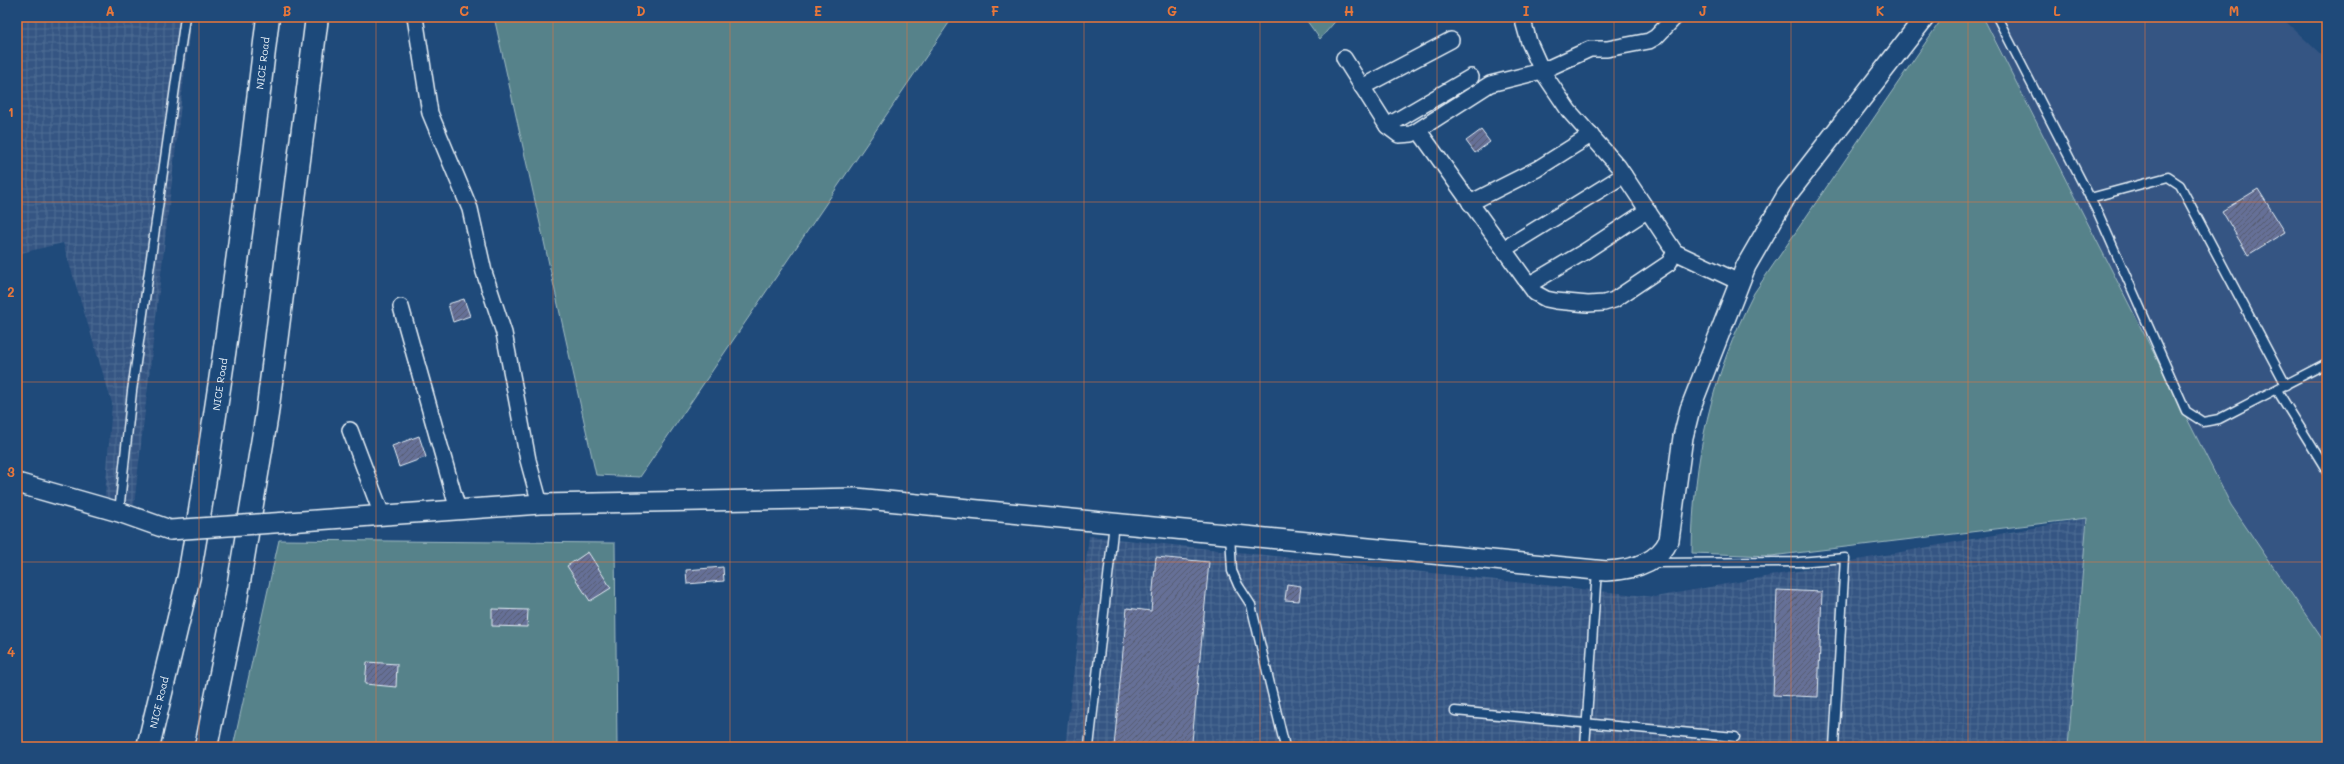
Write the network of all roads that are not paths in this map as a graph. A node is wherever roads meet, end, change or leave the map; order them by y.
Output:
1 (185, 17) edge
2 (268, 17) edge
3 (317, 17) edge
4 (415, 17) edge
5 (1522, 17) edge
6 (1674, 17) edge
7 (1925, 17) edge
8 (1997, 17) edge
9 (1451, 40) dead end
10 (1344, 58) dead end
11 (1542, 71) junction
12 (1471, 77) dead end
13 (1362, 87) junction
14 (1387, 126) junction
15 (1419, 131) junction
16 (1590, 135) junction
17 (1624, 175) junction
18 (2090, 198) junction
19 (1470, 203) junction
20 (1648, 210) junction
21 (1504, 249) junction
22 (1675, 252) junction
23 (1738, 282) junction
24 (1530, 284) junction
25 (401, 307) dead end
26 (2327, 363) edge
27 (2286, 385) junction
28 (2277, 390) junction
29 (350, 430) dead end
30 (2327, 471) edge
31 (17, 483) edge
32 (540, 504) junction
33 (458, 510) junction
34 (119, 512) junction
35 (382, 515) junction
36 (1114, 523) junction
37 (1230, 534) junction
38 (1645, 563) junction
39 (1597, 570) junction
40 (1455, 711) dead end
41 (1586, 724) junction
42 (1735, 737) dead end
43 (17, 740) edge
44 (18, 747) edge
45 (148, 747) edge
46 (206, 747) edge
47 (1089, 747) edge
48 (1285, 747) edge
49 (1585, 747) edge
50 (1834, 747) edge

1 - 34 lane
2 - 45 highway, NICE Road
3 - 46 highway
4 - 32 street
5 - 11 street
6 - 11 street
7 - 23 street
8 - 18 lane
9 - 13 street
10 - 13 street
11 - 15 street
11 - 16 street
12 - 14 street
13 - 14 street
14 - 15 street
15 - 19 street
16 - 17 street
16 - 19 street
17 - 20 street
17 - 21 street
18 - 27 lane
18 - 28 lane
19 - 21 street
20 - 22 street
20 - 24 street
21 - 24 street
22 - 23 street
22 - 24 street
23 - 38 street
25 - 33 street
26 - 27 lane
27 - 28 lane
28 - 30 lane
29 - 35 street
31 - 34 street
32 - 33 street
32 - 36 street
33 - 35 street
34 - 35 street, bridge
36 - 37 street
36 - 47 lane
37 - 39 street
37 - 48 lane
38 - 39 street
38 - 50 lane
39 - 41 lane
40 - 41 lane
41 - 42 lane
41 - 49 lane
43 - 44 lane

